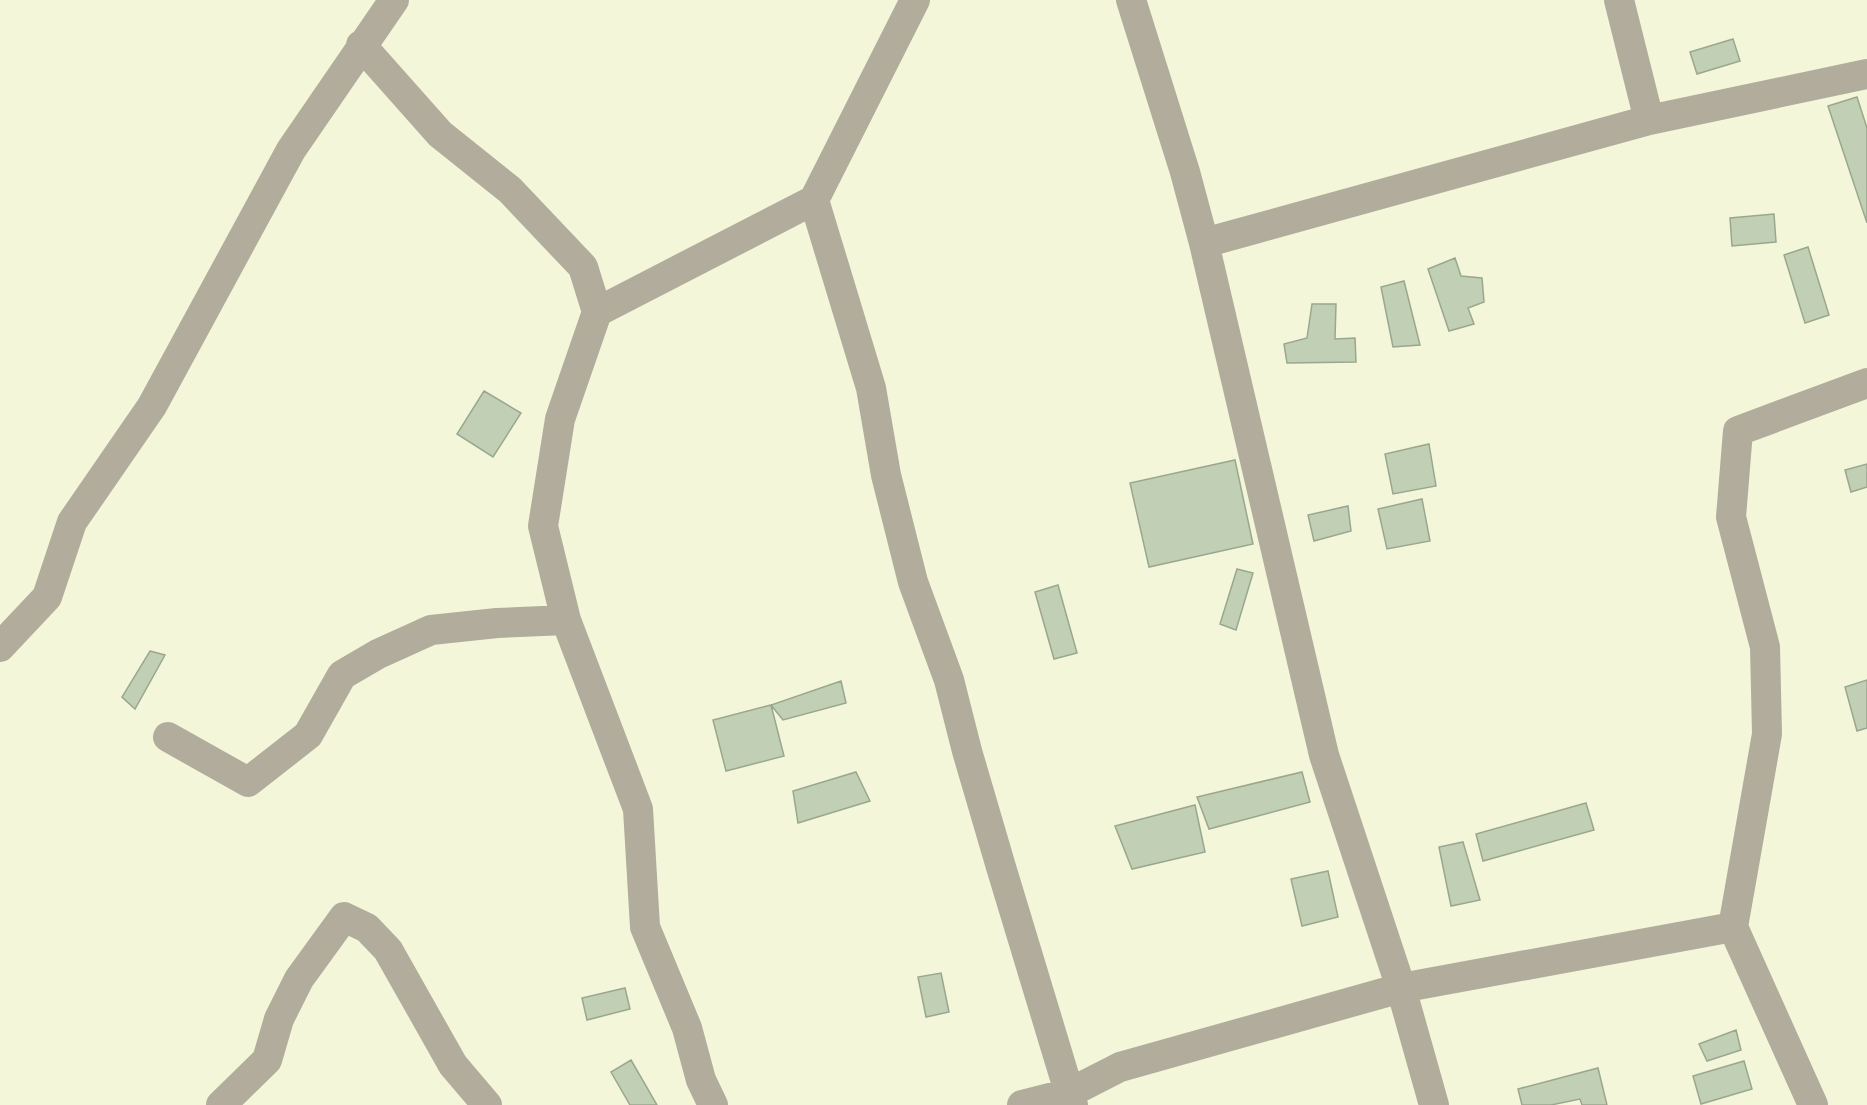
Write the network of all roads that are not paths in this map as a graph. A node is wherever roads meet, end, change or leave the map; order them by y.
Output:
1 (394, 0) edge
2 (915, 0) edge
3 (1131, 0) edge
4 (1619, 0) edge
5 (361, 45) junction
6 (1867, 74) edge
7 (1649, 120) junction
8 (814, 200) junction
9 (1204, 243) junction
10 (597, 312) junction
11 (1867, 383) edge
12 (566, 620) junction
13 (0, 647) edge
14 (168, 736) dead end
15 (1733, 927) junction
16 (1401, 987) junction
17 (1071, 1099) edge
18 (221, 1105) edge
19 (487, 1105) edge
20 (713, 1105) edge
21 (1022, 1105) edge
22 (1434, 1105) edge
23 (1814, 1105) edge

1 - 5 street
2 - 8 street
3 - 9 street
4 - 7 street
5 - 10 street
5 - 13 street
6 - 7 street
7 - 9 street
8 - 10 street
8 - 17 street
9 - 16 street
10 - 12 street
11 - 15 street
12 - 14 street
12 - 20 street
15 - 16 street
15 - 23 street
16 - 17 street
16 - 22 street
17 - 21 street
18 - 19 street

